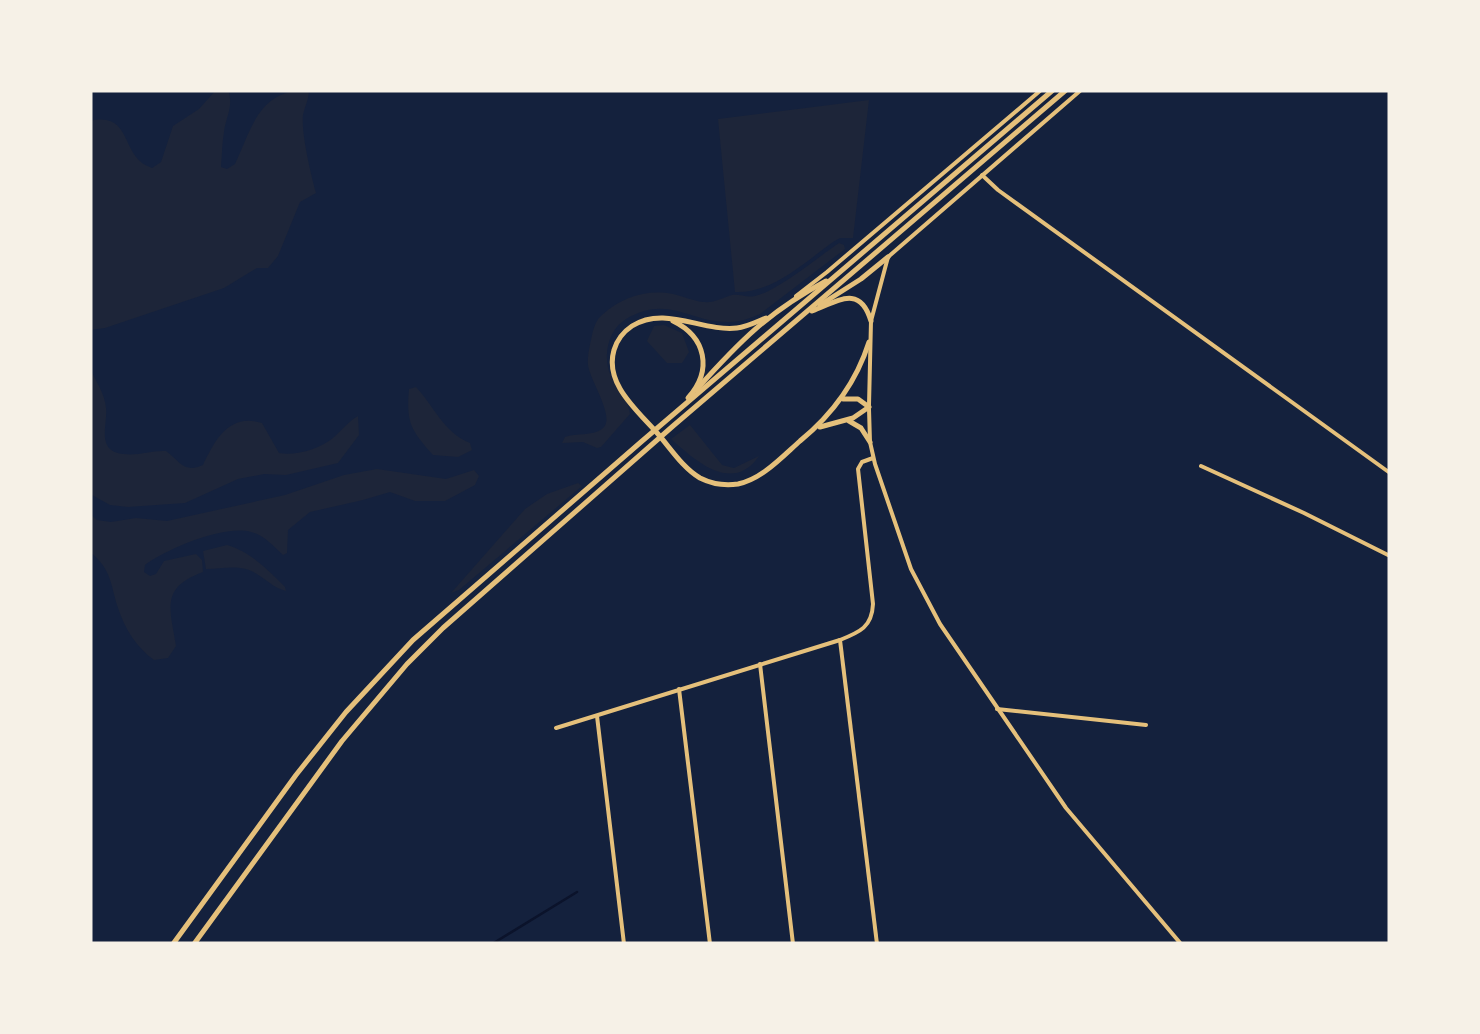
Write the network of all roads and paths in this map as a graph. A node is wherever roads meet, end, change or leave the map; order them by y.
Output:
1 (1041, 90) edge
2 (1053, 90) edge
3 (1066, 90) edge
4 (1081, 90) edge
5 (982, 176) junction
6 (888, 256) junction
7 (839, 274) junction
8 (792, 298) junction
9 (805, 314) junction
10 (666, 318) junction
11 (766, 318) junction
12 (870, 320) junction
13 (869, 342) junction
14 (696, 390) junction
15 (843, 399) junction
16 (869, 408) junction
17 (666, 420) junction
18 (846, 420) junction
19 (817, 428) junction
20 (870, 442) junction
21 (873, 458) junction
22 (1201, 466) dead end
23 (1390, 473) edge
24 (1390, 556) edge
25 (840, 640) junction
26 (760, 664) junction
27 (678, 689) junction
28 (997, 709) junction
29 (597, 716) junction
30 (1146, 724) dead end
31 (556, 728) dead end
32 (174, 944) edge
33 (194, 944) edge
34 (624, 944) edge
35 (710, 944) edge
36 (793, 944) edge
37 (877, 944) edge
38 (1181, 944) edge

1 - 8 street
2 - 7 highway
3 - 9 highway
4 - 5 street
5 - 6 street
5 - 23 street
6 - 9 highway
6 - 12 street
7 - 8 highway
7 - 17 highway
8 - 11 highway
9 - 12 highway
9 - 33 highway
10 - 11 highway
10 - 14 highway
10 - 19 highway
11 - 14 highway
12 - 13 street
13 - 15 highway
13 - 16 street
14 - 17 highway
15 - 16 highway
15 - 19 highway
16 - 18 highway
16 - 20 street
17 - 32 highway
18 - 19 highway
18 - 20 highway
20 - 21 street
21 - 25 street
21 - 28 street
22 - 24 street
25 - 26 street
25 - 37 street
26 - 27 street
26 - 36 street
27 - 29 street
27 - 35 street
28 - 30 street
28 - 38 street
29 - 31 street
29 - 34 street

